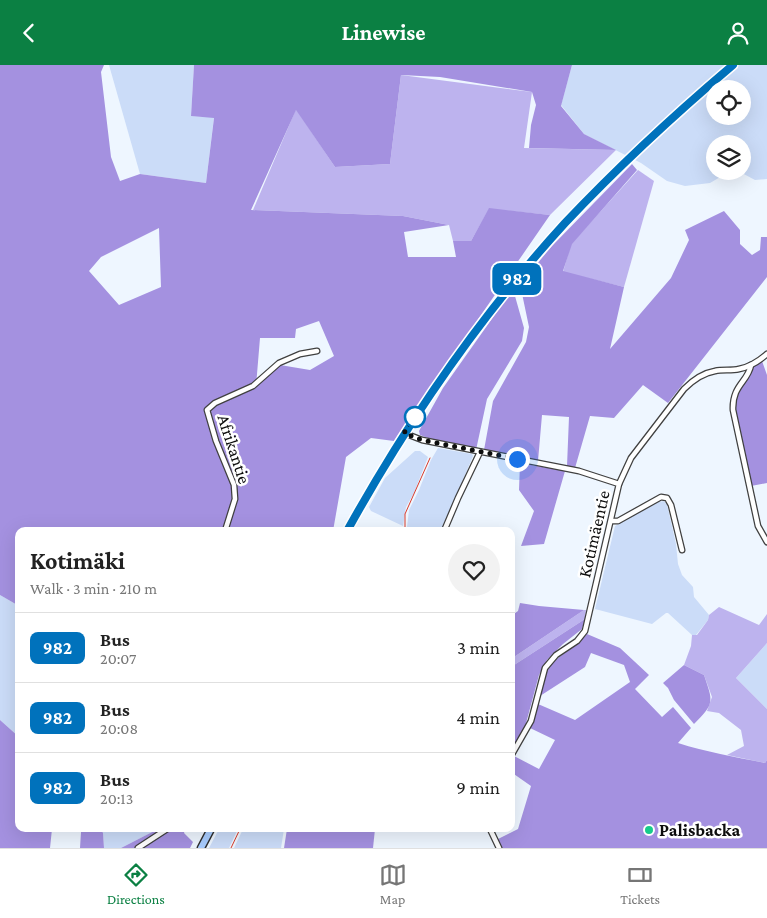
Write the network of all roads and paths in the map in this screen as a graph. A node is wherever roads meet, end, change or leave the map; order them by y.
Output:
1 (733, 65) edge
2 (317, 351) dead end
3 (767, 354) edge
4 (751, 365) junction
5 (404, 433) junction
6 (480, 452) junction
7 (620, 484) junction
8 (611, 521) junction
9 (226, 527) edge
10 (349, 527) edge
11 (446, 527) edge
12 (767, 542) edge
13 (682, 549) dead end
14 (515, 749) edge
15 (162, 832) edge
16 (209, 832) edge
17 (491, 832) edge
18 (138, 848) edge
19 (201, 848) edge
20 (499, 848) edge

1 - 5 main road
2 - 9 street, Afrikantie
3 - 4 street
4 - 7 street
4 - 12 street
5 - 6 street, Kotimäentie
5 - 10 main road
6 - 7 street, Kotimäentie
6 - 11 street
7 - 8 street, Kotimäentie
8 - 13 street
8 - 14 street, Kotimäentie
15 - 18 street
16 - 19 main road
17 - 20 street

